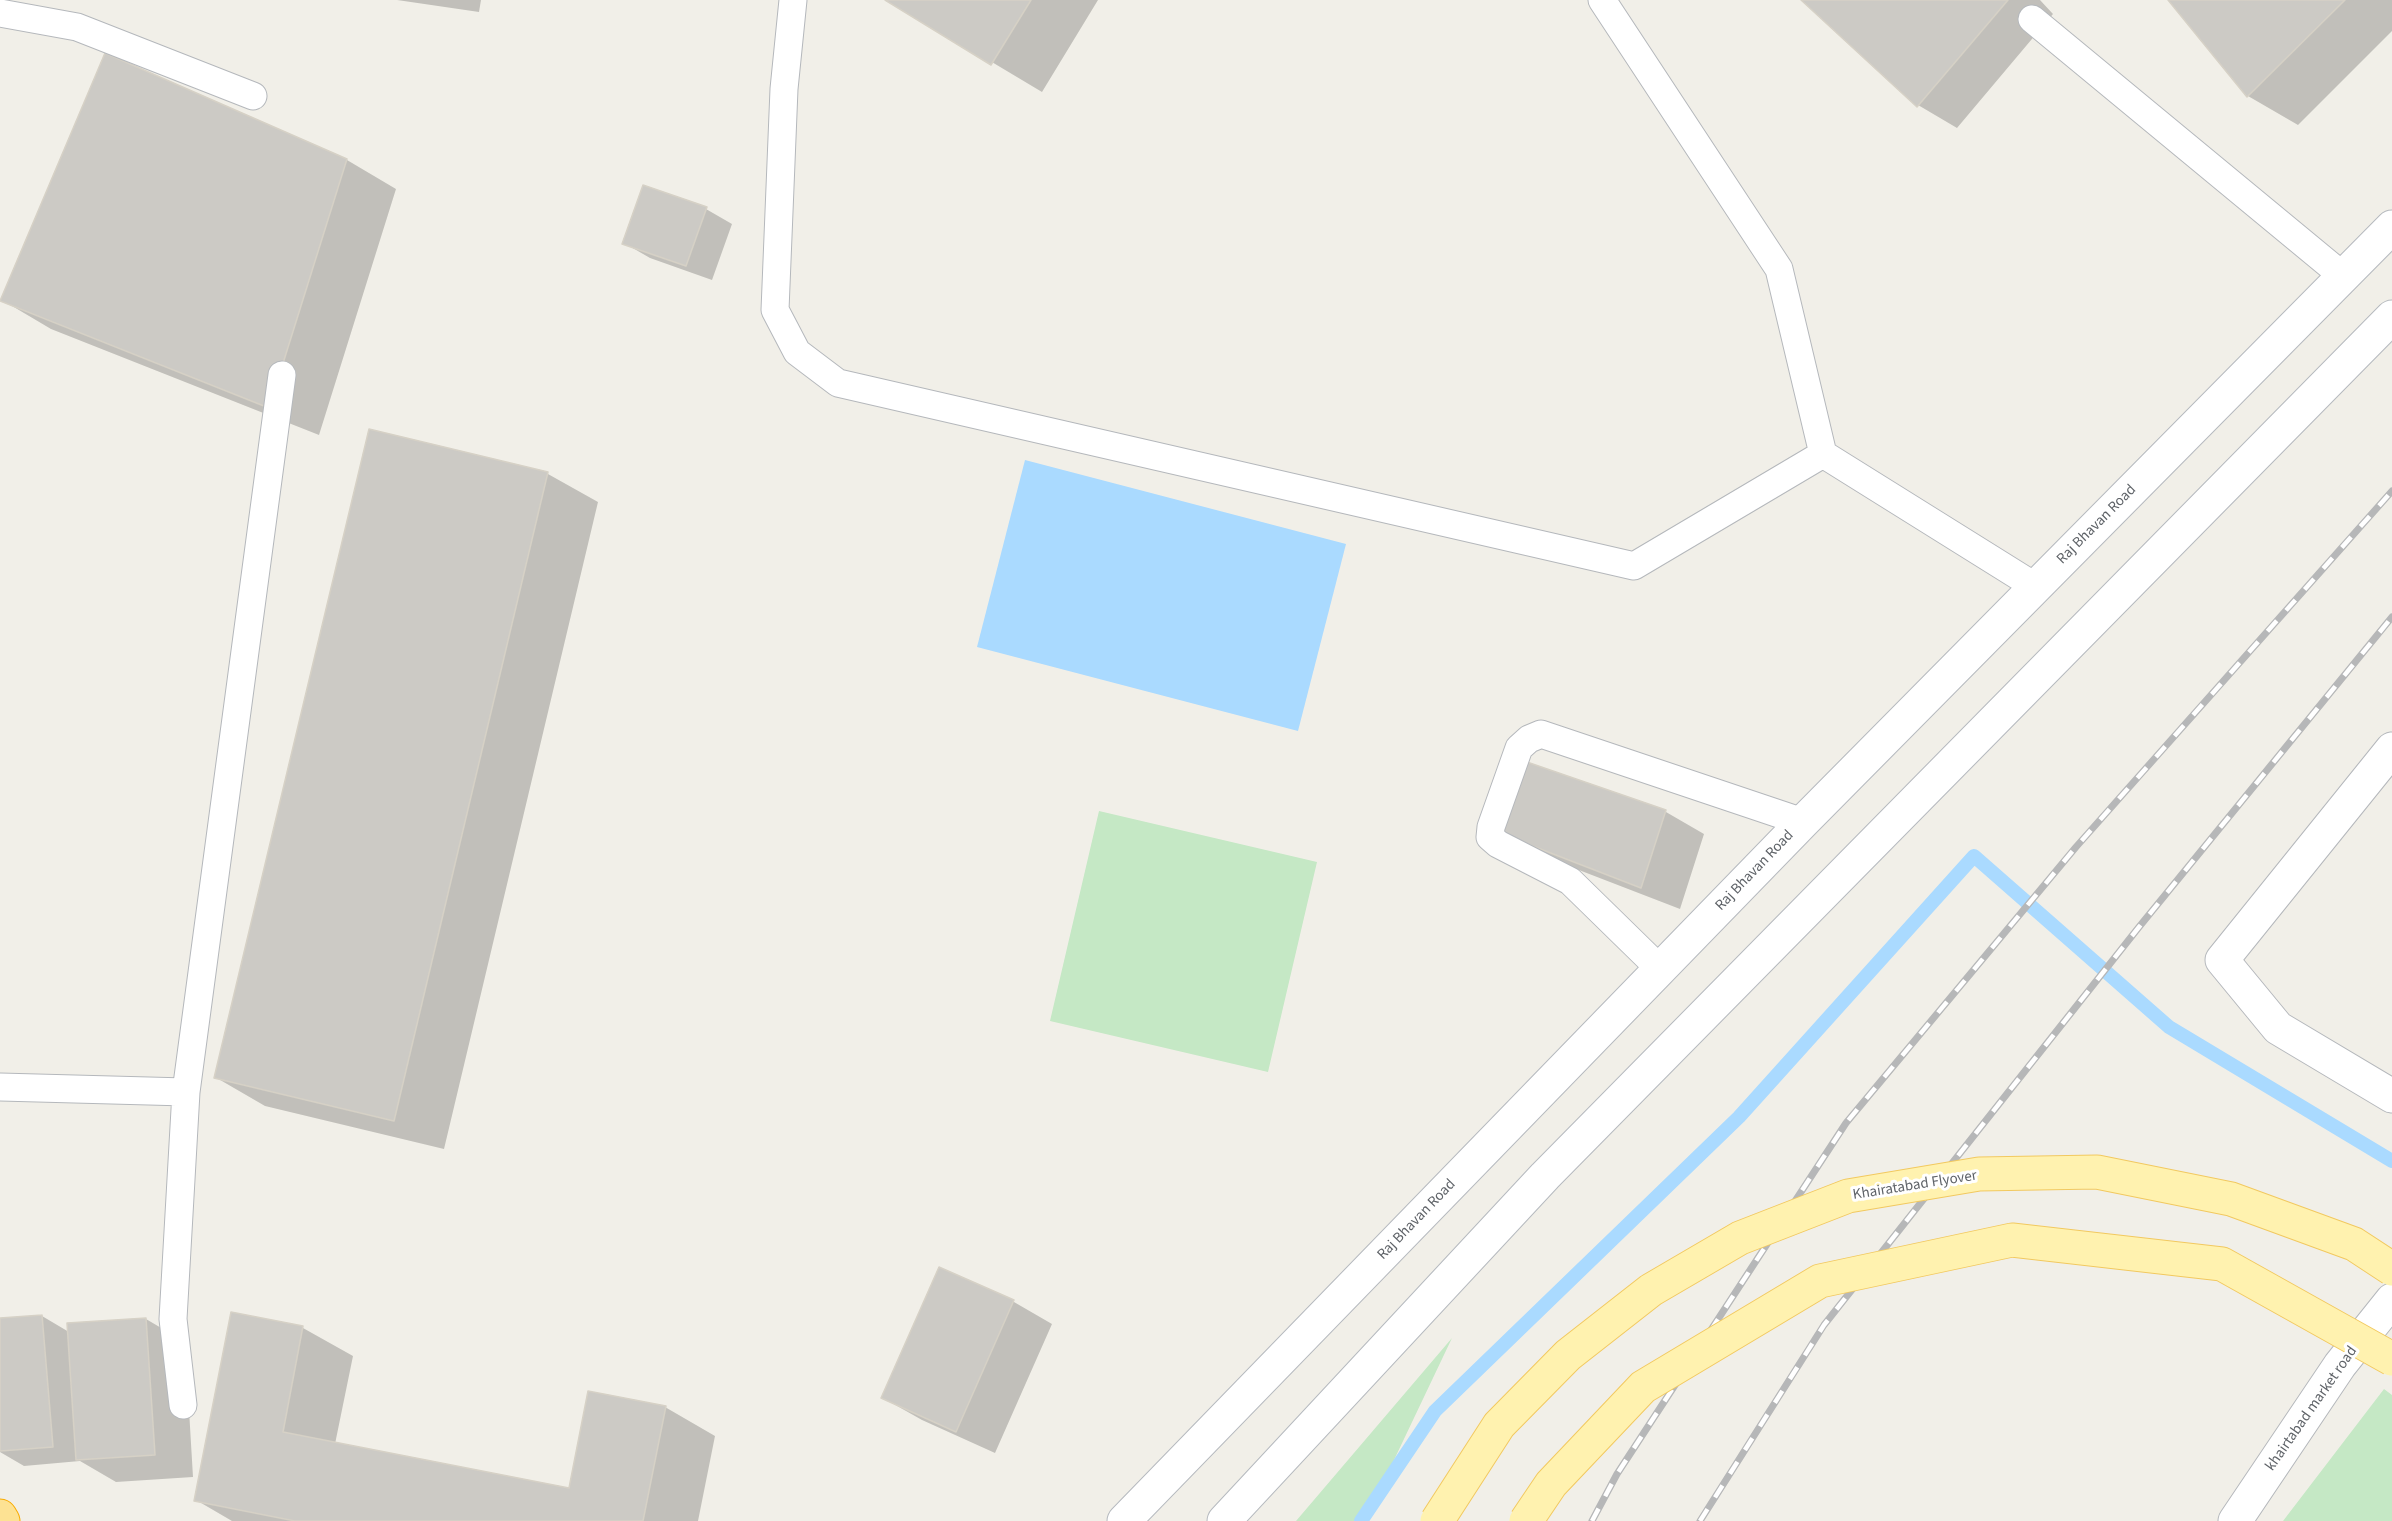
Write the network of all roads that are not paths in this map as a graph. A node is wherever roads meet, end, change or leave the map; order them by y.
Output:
1 (793, 0) edge
2 (1602, 0) edge
3 (0, 13) edge
4 (2032, 19) dead end
5 (253, 96) dead end
6 (2392, 227) edge
7 (2343, 276) junction
8 (2392, 317) edge
9 (282, 375) dead end
10 (1823, 454) junction
11 (2036, 587) junction
12 (2392, 749) edge
13 (1803, 822) junction
14 (1660, 969) junction
15 (0, 1087) edge
16 (186, 1092) junction
17 (2392, 1096) edge
18 (2392, 1269) edge
19 (2392, 1300) edge
20 (2392, 1359) edge
21 (183, 1405) dead end
22 (0, 1516) edge
23 (3, 1521) edge
24 (1124, 1521) edge
25 (1224, 1521) edge
26 (1437, 1521) edge
27 (1526, 1521) edge
28 (2235, 1521) edge

1 - 10 lane
2 - 10 lane
3 - 5 lane
4 - 7 lane
6 - 7 main road, Raj Bhavan Road
7 - 11 main road, Raj Bhavan Road
8 - 25 main road
9 - 16 lane
10 - 11 lane
11 - 13 main road, Raj Bhavan Road
12 - 17 main road
13 - 14 main road, Raj Bhavan Road
13 - 14 lane
14 - 24 main road, Raj Bhavan Road
15 - 16 lane
16 - 21 lane
18 - 26 main road, Khairatabad Flyover, bridge
19 - 28 main road, khairtabad market road
20 - 27 main road, bridge
22 - 23 highway

